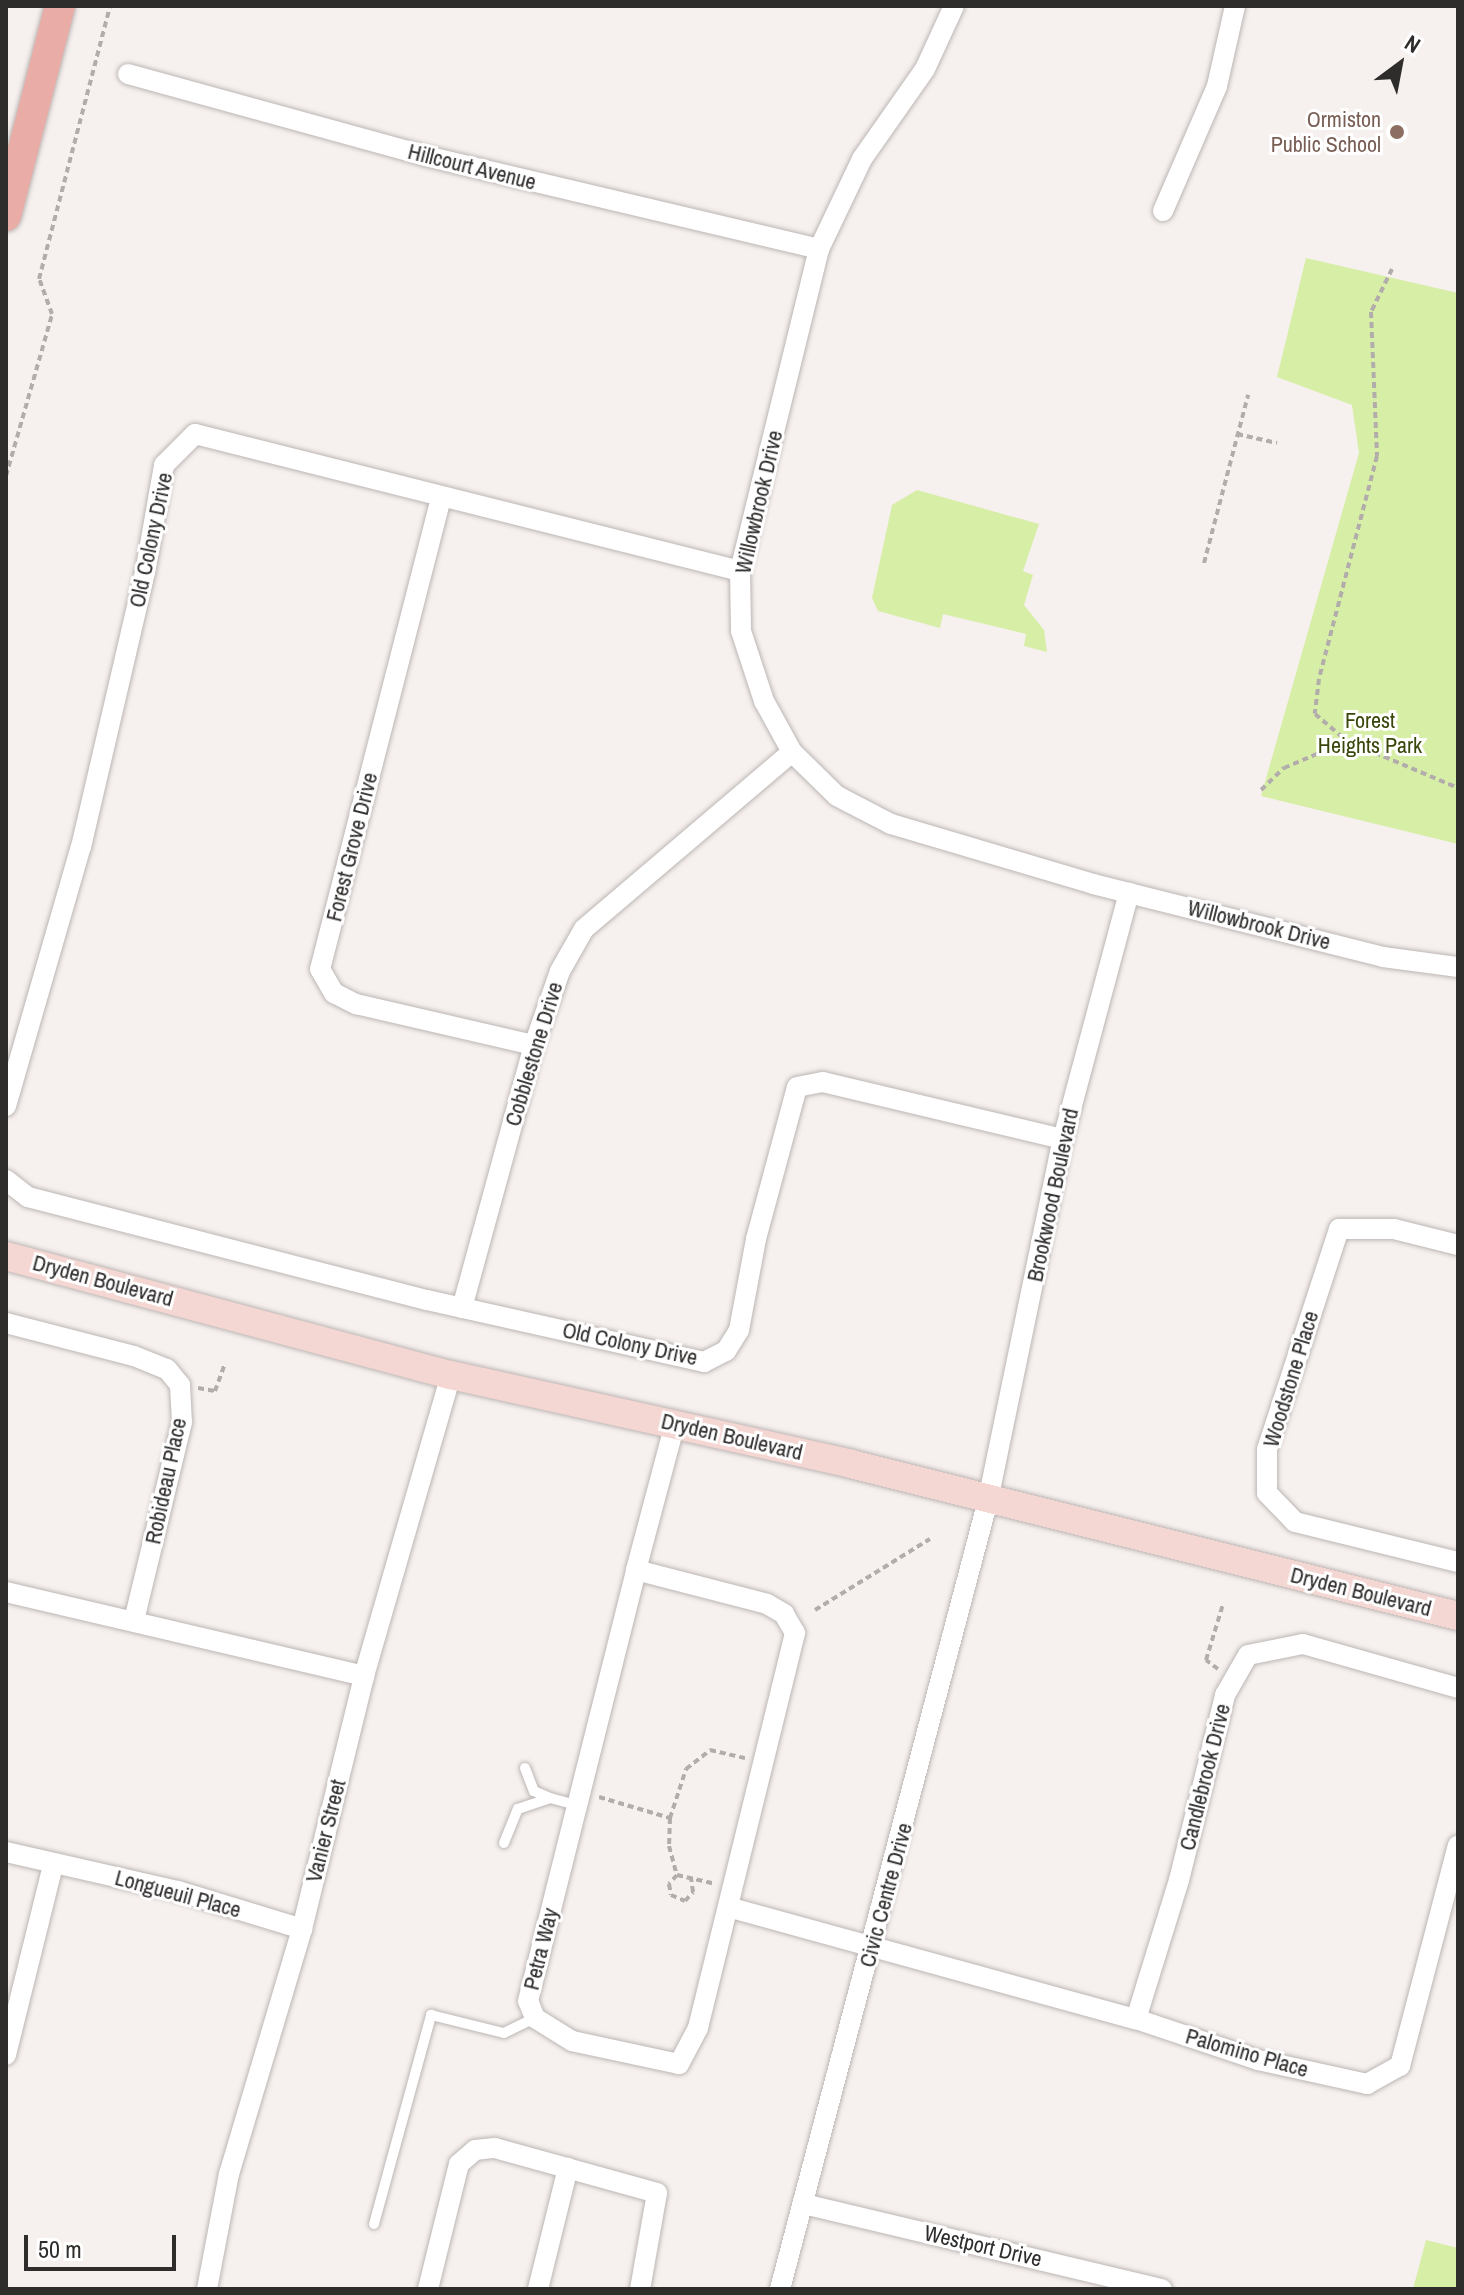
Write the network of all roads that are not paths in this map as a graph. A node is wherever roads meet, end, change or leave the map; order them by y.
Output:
1 (60, 6) edge
2 (954, 6) edge
3 (1235, 6) edge
4 (128, 74) dead end
5 (1163, 211) dead end
6 (6, 216) edge
7 (819, 249) junction
8 (441, 498) junction
9 (740, 571) junction
10 (792, 752) junction
11 (1129, 893) junction
12 (1458, 967) edge
13 (534, 1045) junction
14 (6, 1106) edge
15 (1063, 1139) junction
16 (6, 1180) edge
17 (1458, 1245) edge
18 (6, 1256) edge
19 (462, 1308) junction
20 (6, 1323) edge
21 (451, 1375) junction
22 (675, 1423) junction
23 (988, 1500) junction
24 (1458, 1562) edge
25 (636, 1570) junction
26 (6, 1592) edge
27 (1458, 1616) edge
28 (134, 1620) junction
29 (364, 1676) junction
30 (1458, 1688) edge
31 (525, 1768) dead end
32 (550, 1798) junction
33 (579, 1798) junction
34 (504, 1843) dead end
35 (1458, 1845) edge
36 (6, 1852) edge
37 (53, 1865) junction
38 (730, 1898) junction
39 (302, 1929) junction
40 (872, 1948) junction
41 (535, 2018) junction
42 (1136, 2019) junction
43 (6, 2055) edge
44 (568, 2168) junction
45 (804, 2204) junction
46 (374, 2224) dead end
47 (207, 2289) edge
48 (428, 2289) edge
49 (538, 2289) edge
50 (640, 2289) edge
51 (780, 2289) edge
52 (1162, 2289) edge

1 - 6 main road
2 - 7 street, Willowbrook Drive
3 - 5 street
4 - 7 street, Hillcourt Avenue
7 - 9 street, Willowbrook Drive
8 - 9 street, Old Colony Drive
8 - 13 street, Forest Grove Drive
8 - 14 street, Old Colony Drive
9 - 10 street, Willowbrook Drive
10 - 11 street, Willowbrook Drive
10 - 13 street, Cobblestone Drive
11 - 12 street, Willowbrook Drive
11 - 15 street, Brookwood Boulevard
13 - 19 street, Cobblestone Drive
15 - 19 street, Old Colony Drive
15 - 23 street, Brookwood Boulevard
16 - 19 street, Old Colony Drive
17 - 24 street, Woodstone Place
18 - 21 street, Dryden Boulevard
20 - 28 street, Robideau Place
21 - 22 street, Dryden Boulevard
21 - 29 street, Vanier Street
22 - 23 street, Dryden Boulevard
22 - 25 street, Petra Way
23 - 27 street, Dryden Boulevard
23 - 40 street, Civic Centre Drive
25 - 33 street, Petra Way
25 - 38 street, Petra Way
26 - 28 street
28 - 29 street
29 - 39 street, Vanier Street
30 - 42 street, Candlebrook Drive
31 - 32 lane
32 - 33 lane
32 - 34 lane
33 - 41 street, Petra Way
35 - 42 street, Palomino Place
36 - 37 street, Longueuil Place
37 - 39 street, Longueuil Place
37 - 43 street
38 - 40 street
38 - 41 street, Petra Way
39 - 47 street, Vanier Street
40 - 42 street, Palomino Place
40 - 45 street, Civic Centre Drive
41 - 46 lane
44 - 48 street
44 - 49 street
44 - 50 street
45 - 51 street, Civic Centre Drive
45 - 52 street, Westport Drive

